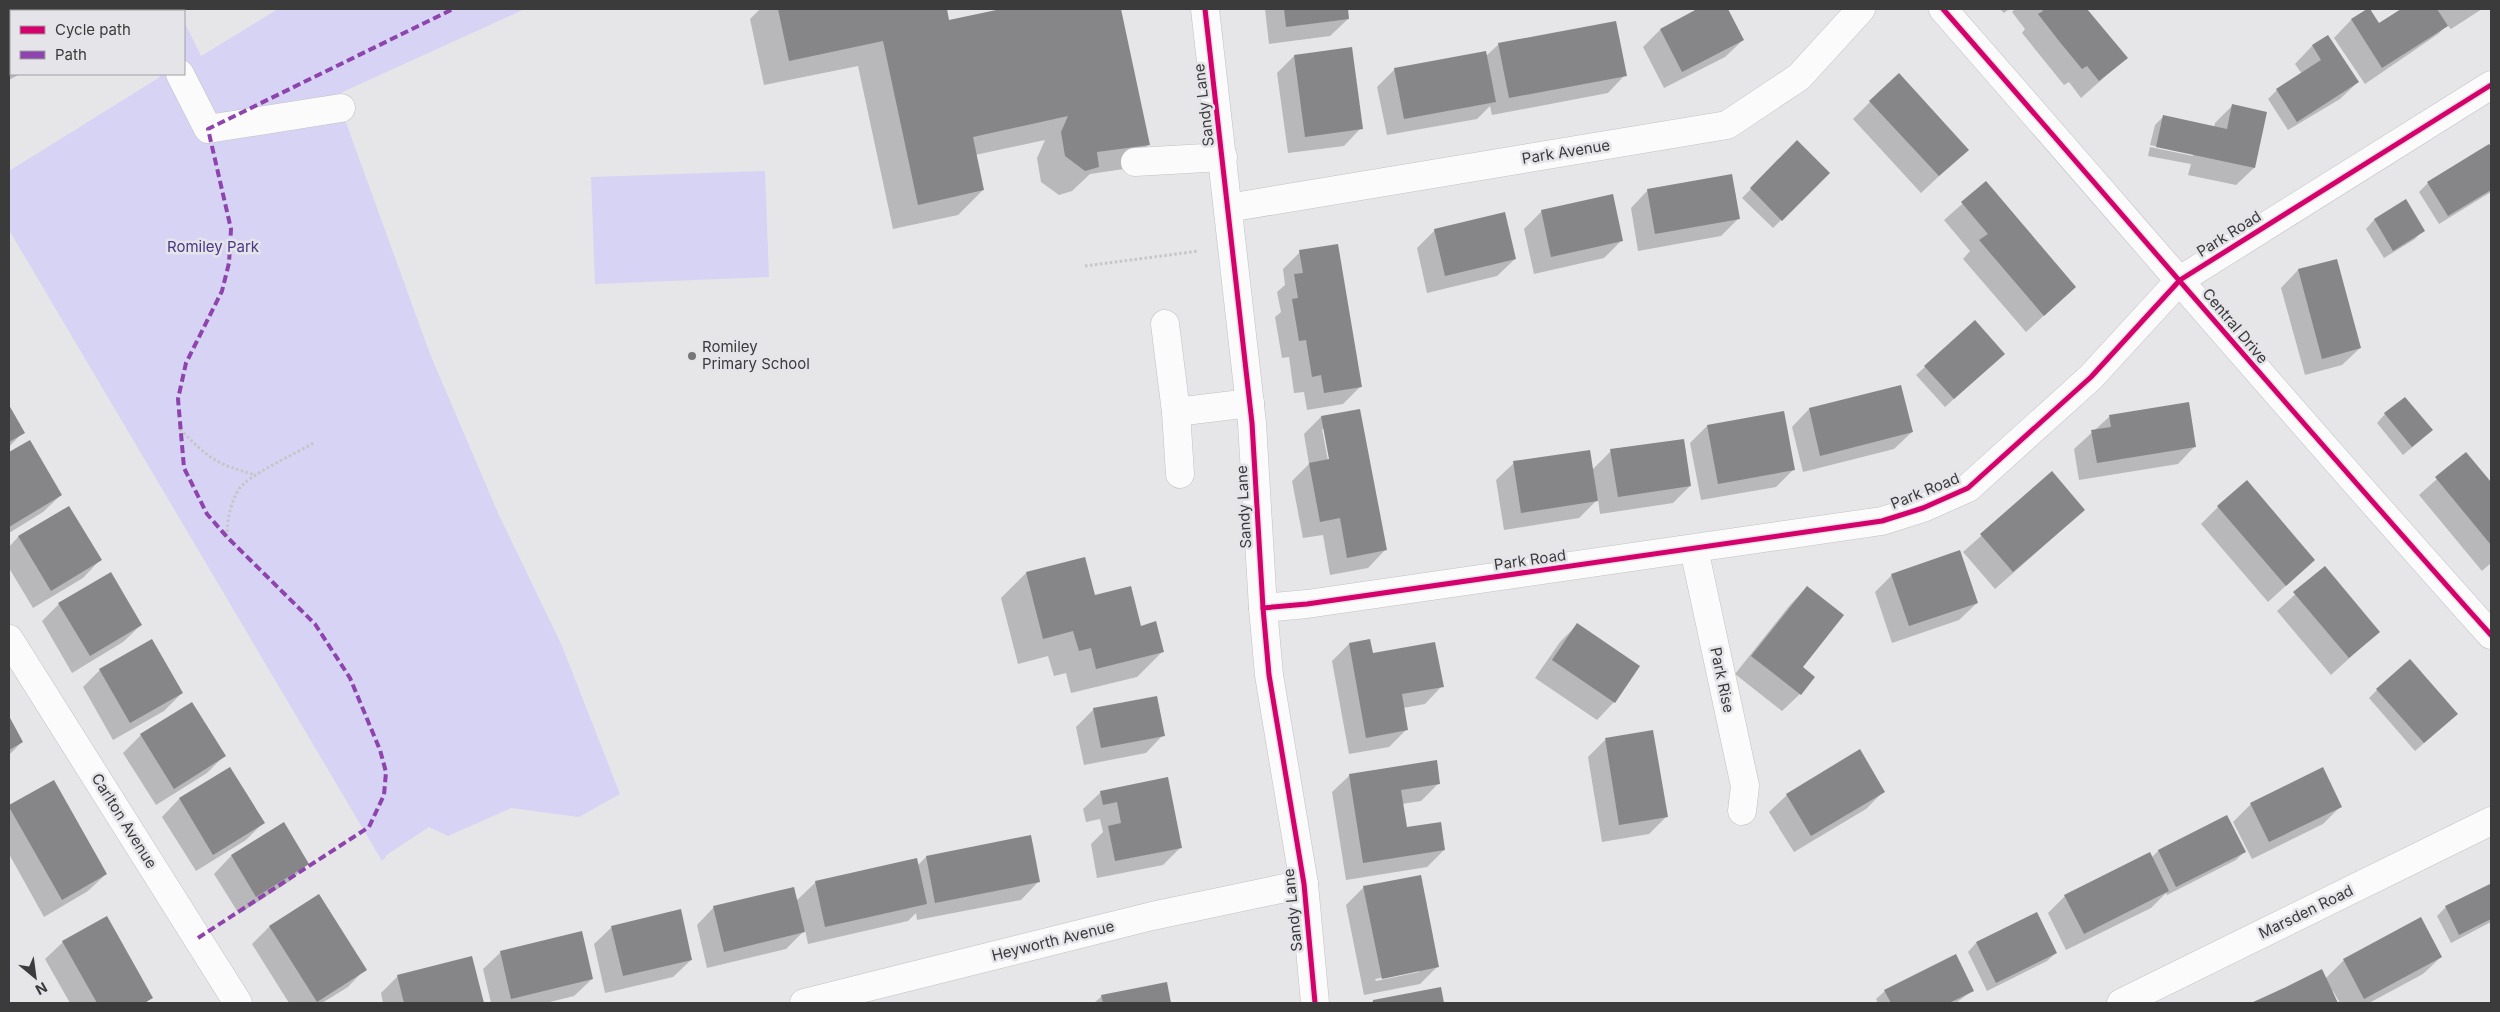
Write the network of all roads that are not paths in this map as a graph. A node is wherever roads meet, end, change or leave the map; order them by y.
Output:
1 (1205, 9) edge
2 (1861, 9) edge
3 (1943, 9) edge
4 (181, 75) edge
5 (2491, 84) edge
6 (341, 108) dead end
7 (1222, 157) junction
8 (1135, 162) dead end
9 (1228, 208) junction
10 (2180, 280) junction
11 (1166, 324) dead end
12 (1250, 403) junction
13 (1176, 412) junction
14 (1180, 474) dead end
15 (1694, 549) junction
16 (1263, 608) junction
17 (2491, 635) edge
18 (9, 639) edge
19 (1742, 812) dead end
20 (2491, 821) edge
21 (1304, 884) junction
22 (836, 1000) edge
23 (238, 1003) edge
24 (804, 1003) edge
25 (1315, 1003) edge
26 (2121, 1003) edge

1 - 7 street, Sandy Lane
2 - 9 street, Park Avenue
3 - 10 street, Central Drive
4 - 6 street
5 - 10 street, Park Road
7 - 8 street
7 - 9 street, Sandy Lane
9 - 12 street, Sandy Lane
10 - 15 street, Park Road
10 - 17 street, Central Drive
11 - 13 street
12 - 13 street
12 - 16 street, Sandy Lane
13 - 14 street
15 - 16 street, Park Road
15 - 19 street, Park Rise
16 - 21 street, Sandy Lane
18 - 23 street, Carlton Avenue
20 - 26 street, Marsden Road
21 - 22 street, Heyworth Avenue
21 - 25 street, Sandy Lane
22 - 24 street, Heyworth Avenue

